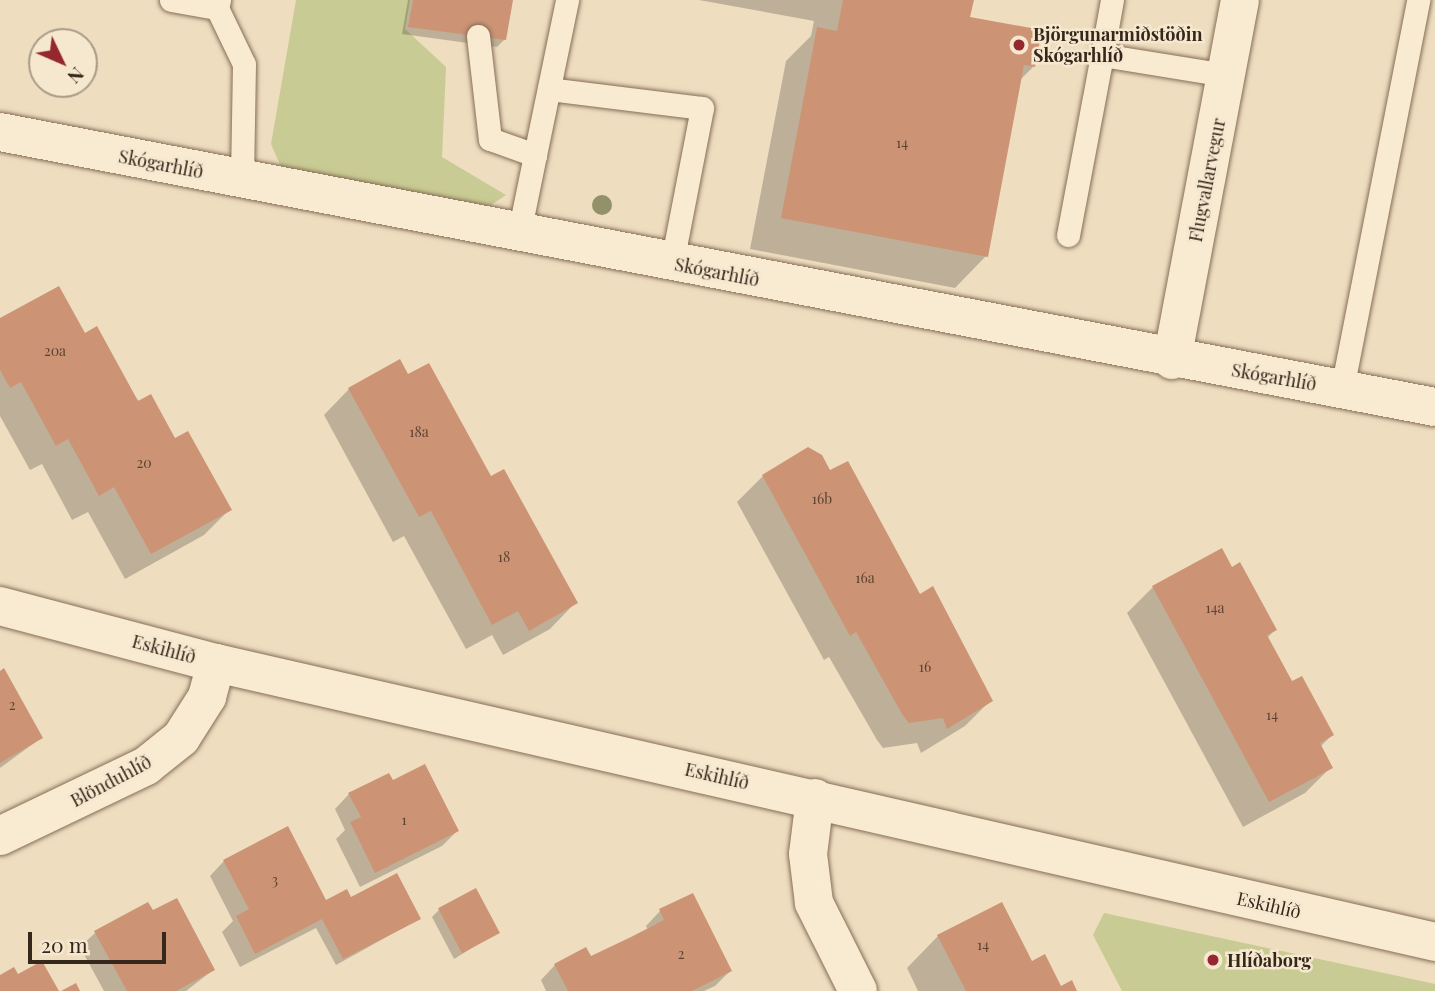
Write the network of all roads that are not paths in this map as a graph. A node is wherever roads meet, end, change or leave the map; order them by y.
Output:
1 (171, 0) edge
2 (567, 0) edge
3 (1112, 0) edge
4 (1240, 0) edge
5 (1418, 0) edge
6 (218, 4) edge
7 (478, 36) dead end
8 (1102, 55) junction
9 (1227, 75) junction
10 (549, 89) junction
11 (0, 132) edge
12 (535, 155) junction
13 (242, 179) junction
14 (519, 233) junction
15 (1068, 235) dead end
16 (672, 263) junction
17 (1172, 360) junction
18 (1342, 389) junction
19 (1435, 407) edge
20 (0, 606) edge
21 (216, 663) junction
22 (815, 798) junction
23 (0, 836) edge
24 (1435, 942) edge
25 (845, 987) edge

1 - 6 lane
2 - 10 lane
3 - 8 lane
4 - 9 street, Flugvallarvegur
5 - 18 lane
6 - 13 lane
7 - 12 lane
8 - 9 lane
8 - 15 lane
9 - 17 street, Flugvallarvegur
10 - 12 lane
10 - 16 lane
11 - 13 street, Skógarhlíð
12 - 14 lane
13 - 14 street, Skógarhlíð
14 - 16 street, Skógarhlíð
16 - 17 street, Skógarhlíð
17 - 18 street, Skógarhlíð
18 - 19 street, Skógarhlíð
20 - 21 street, Eskihlíð
21 - 22 street, Eskihlíð
21 - 23 street, Blönduhlíð
22 - 24 street, Eskihlíð
22 - 25 street

